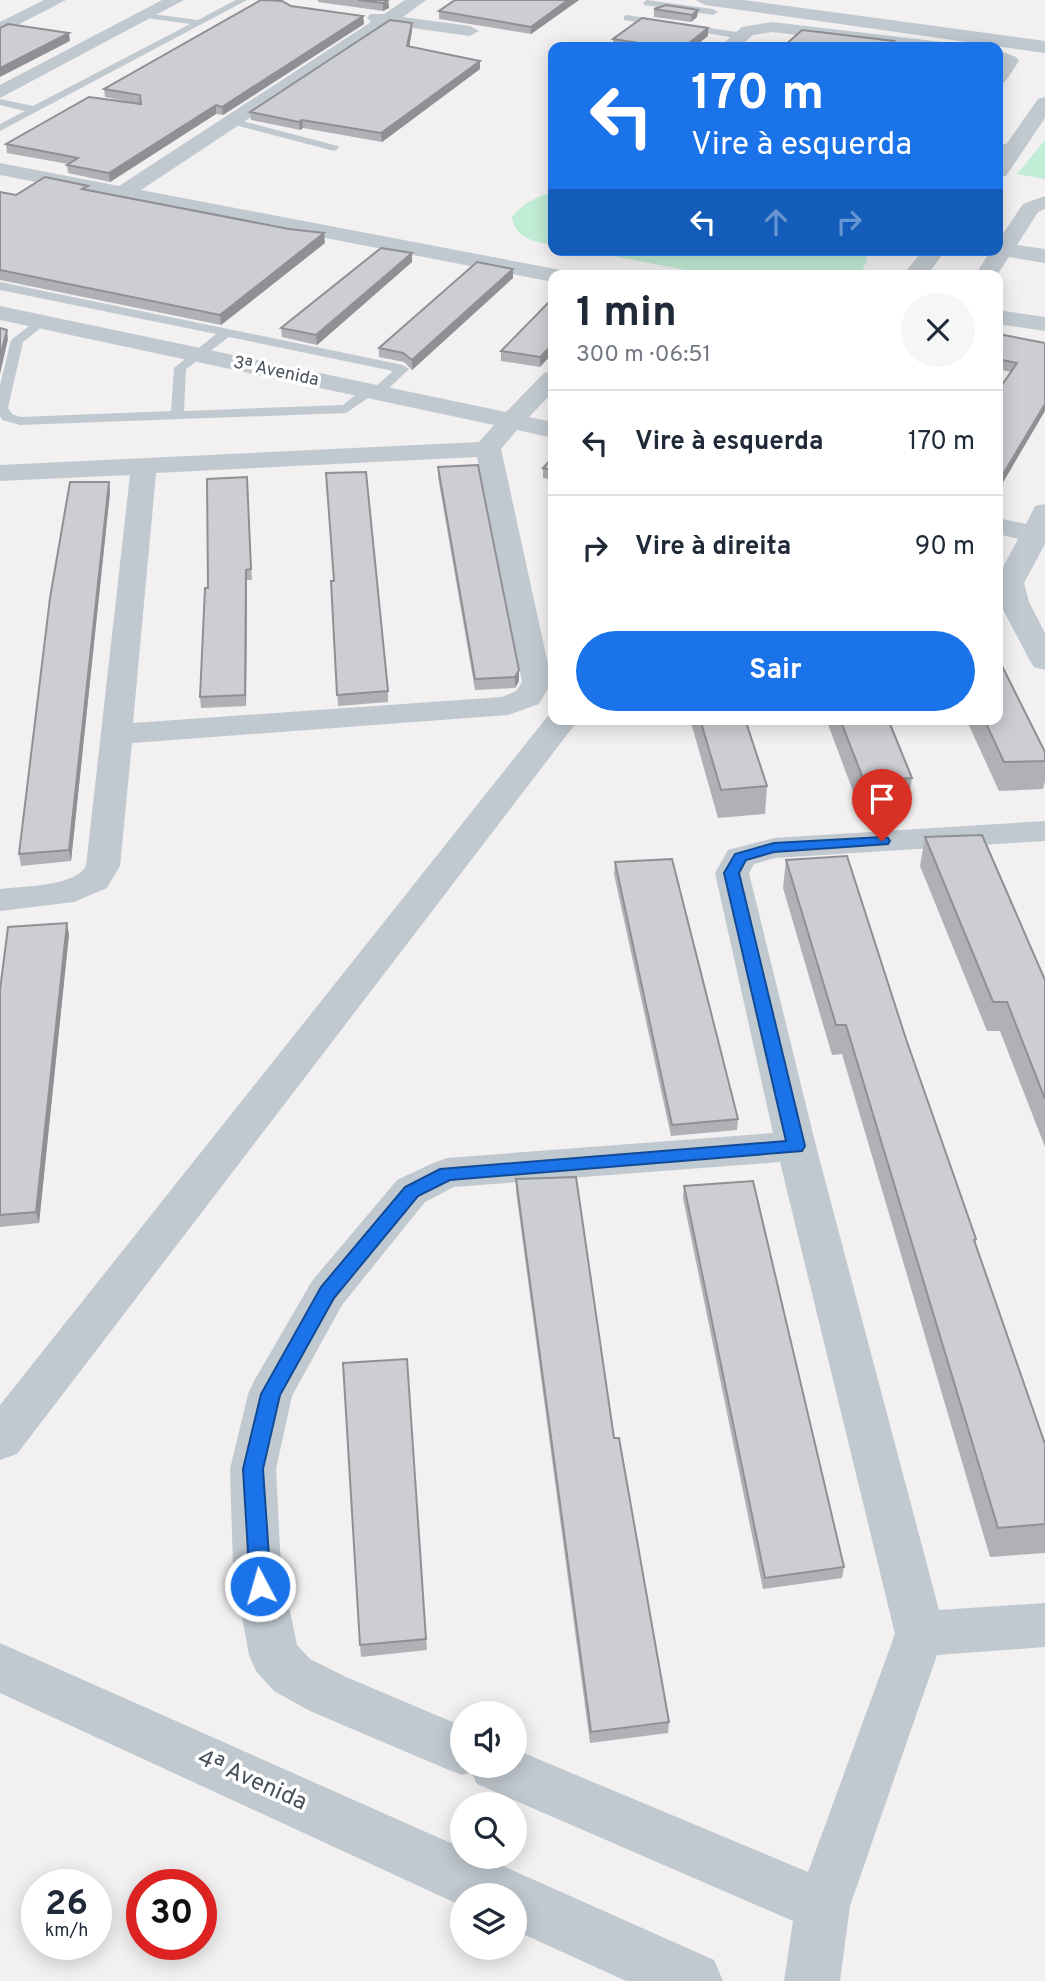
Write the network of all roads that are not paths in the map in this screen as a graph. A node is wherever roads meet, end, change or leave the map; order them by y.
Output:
1 (57, 0) edge
2 (174, 0) edge
3 (243, 0) edge
4 (417, 0) edge
5 (649, 1) edge
6 (715, 5) edge
7 (146, 15) junction
8 (360, 16) edge
9 (627, 18) junction
10 (387, 20) junction
11 (865, 22) junction
12 (199, 23) junction
13 (616, 27) dead end
14 (693, 28) junction
15 (0, 29) edge
16 (470, 31) edge
17 (850, 35) junction
18 (735, 41) edge
19 (904, 42) edge
20 (1045, 47) edge
21 (1003, 58) edge
22 (1003, 71) edge
23 (0, 92) edge
24 (62, 96) junction
25 (87, 100) edge
26 (0, 102) edge
27 (1045, 103) edge
28 (36, 110) junction
29 (231, 121) junction
30 (0, 128) edge
31 (334, 148) dead end
32 (1005, 150) edge
33 (0, 169) edge
34 (120, 194) junction
35 (1045, 202) edge
36 (1003, 246) edge
37 (1003, 249) edge
38 (930, 256) edge
39 (1045, 256) edge
40 (919, 270) edge
41 (548, 274) edge
42 (0, 286) edge
43 (0, 313) edge
44 (1003, 318) edge
45 (42, 322) junction
46 (1038, 325) edge
47 (226, 333) junction
48 (1003, 336) edge
49 (197, 355) junction
50 (548, 383) edge
51 (372, 392) junction
52 (177, 415) junction
53 (510, 421) junction
54 (548, 429) edge
55 (488, 449) junction
56 (144, 466) junction
57 (0, 473) edge
58 (1003, 526) edge
59 (1041, 527) edge
60 (1045, 661) edge
61 (558, 725) edge
62 (119, 734) junction
63 (1045, 831) edge
64 (0, 900) edge
65 (796, 1146) junction
66 (0, 1440) edge
67 (1045, 1625) edge
68 (920, 1634) junction
69 (0, 1668) edge
70 (450, 1746) edge
71 (523, 1778) edge
72 (476, 1883) edge
73 (527, 1906) edge
74 (823, 1906) junction
75 (693, 1981) edge
76 (813, 1981) edge

1 - 15 street
2 - 7 street
3 - 12 lane
4 - 10 street
5 - 6 lane
5 - 9 lane
6 - 11 street
6 - 14 lane
7 - 12 lane
7 - 23 street
8 - 10 street
9 - 13 lane
9 - 14 lane
10 - 16 street
10 - 29 street
11 - 17 street
11 - 20 street
12 - 24 lane
14 - 18 lane
17 - 18 street
17 - 19 street
21 - 22 street
24 - 25 lane
24 - 28 lane
26 - 28 lane
27 - 32 street
28 - 30 lane
29 - 31 lane
29 - 34 street
33 - 34 street
34 - 41 street
35 - 36 street
37 - 39 street
38 - 40 street
42 - 47 lane
43 - 45 street, 3ª Avenida
44 - 46 street
45 - 49 street, 3ª Avenida
45 - 52 lane
46 - 48 street
47 - 49 lane
47 - 51 lane
49 - 51 street, 3ª Avenida
49 - 52 lane
50 - 53 street
51 - 52 lane
51 - 53 street, 3ª Avenida
53 - 54 street, 3ª Avenida
53 - 55 street
55 - 56 street
55 - 62 street
56 - 57 street
56 - 62 street
58 - 59 street
59 - 60 street
61 - 66 street
62 - 64 street
63 - 65 street
65 - 68 street
65 - 70 street
67 - 68 street
68 - 74 street
69 - 72 street, 4ª Avenida
71 - 74 street
73 - 75 street
74 - 76 street

